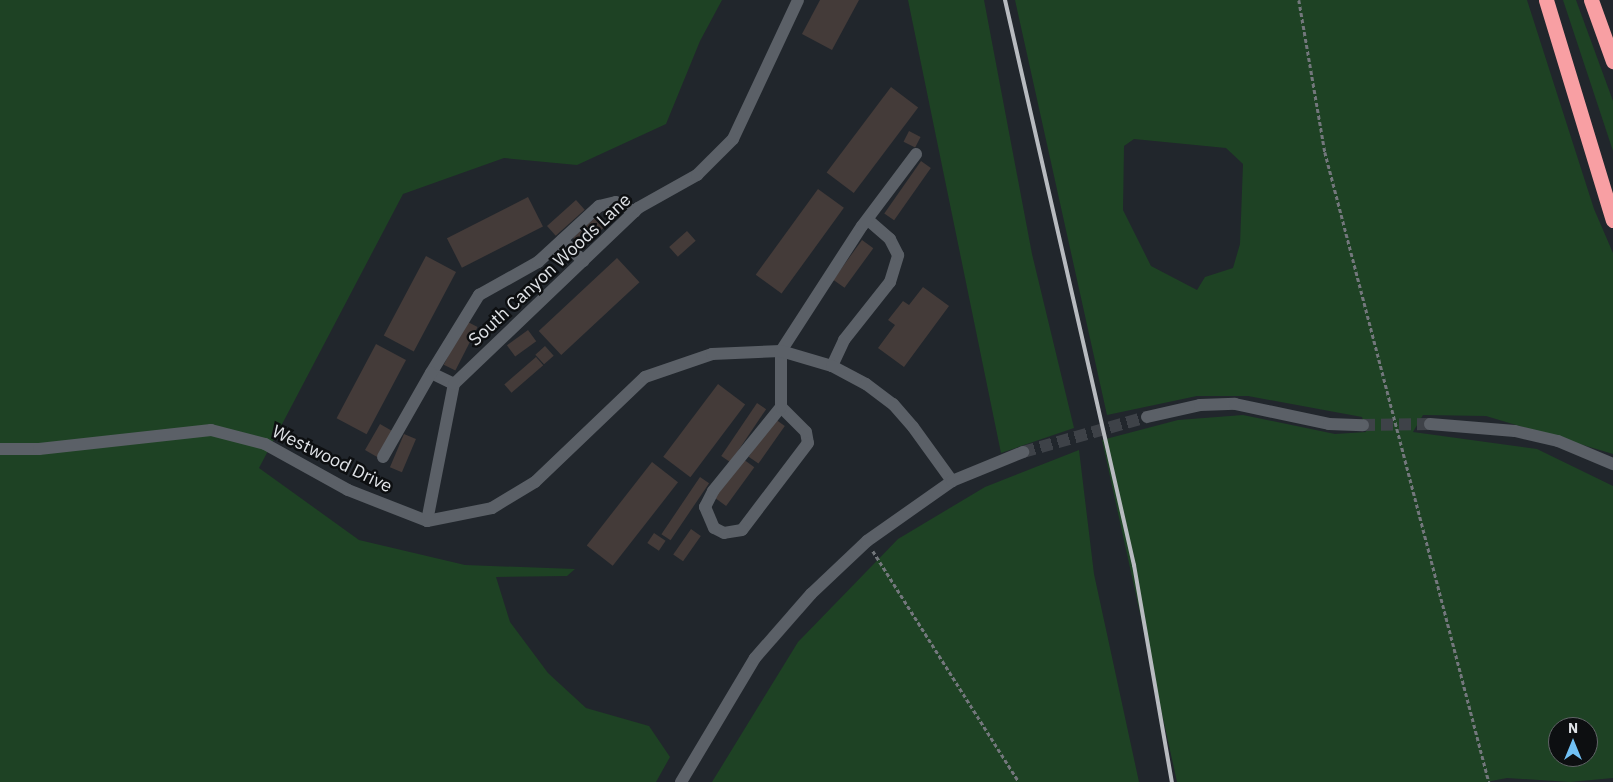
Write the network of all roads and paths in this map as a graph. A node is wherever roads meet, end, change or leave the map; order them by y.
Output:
1 (798, 0) edge
2 (1299, 0) edge
3 (1546, 0) edge
4 (1591, 0) edge
5 (1613, 61) edge
6 (1587, 127) junction
7 (916, 154) dead end
8 (1613, 192) edge
9 (635, 212) junction
10 (868, 220) junction
11 (1613, 220) edge
12 (562, 240) junction
13 (583, 261) junction
14 (782, 352) junction
15 (832, 366) junction
16 (431, 373) junction
17 (454, 384) junction
18 (781, 407) junction
19 (1147, 416) tunnel mouth
20 (1430, 424) tunnel mouth
21 (1363, 425) tunnel mouth
22 (0, 449) edge
23 (1023, 452) tunnel mouth
24 (383, 457) dead end
25 (1613, 464) edge
26 (952, 481) junction
27 (427, 521) junction
28 (867, 541) junction
29 (681, 782) edge
30 (1019, 782) edge
31 (1489, 782) edge

1 - 9 street, South Canyon Woods Lane
2 - 31 path
3 - 6 highway
4 - 5 highway
6 - 8 highway
6 - 11 highway
7 - 10 street
9 - 12 street
9 - 13 street, South Canyon Woods Lane
10 - 14 street
10 - 15 street
12 - 13 street
12 - 16 street
13 - 17 street, South Canyon Woods Lane
14 - 15 street
14 - 18 street
14 - 27 street
15 - 26 street
16 - 17 street
16 - 24 street
17 - 27 street
18 - 18 street
19 - 21 street
20 - 25 street
22 - 27 street, Westwood Drive
23 - 26 street
26 - 28 street
28 - 29 street
28 - 30 path

